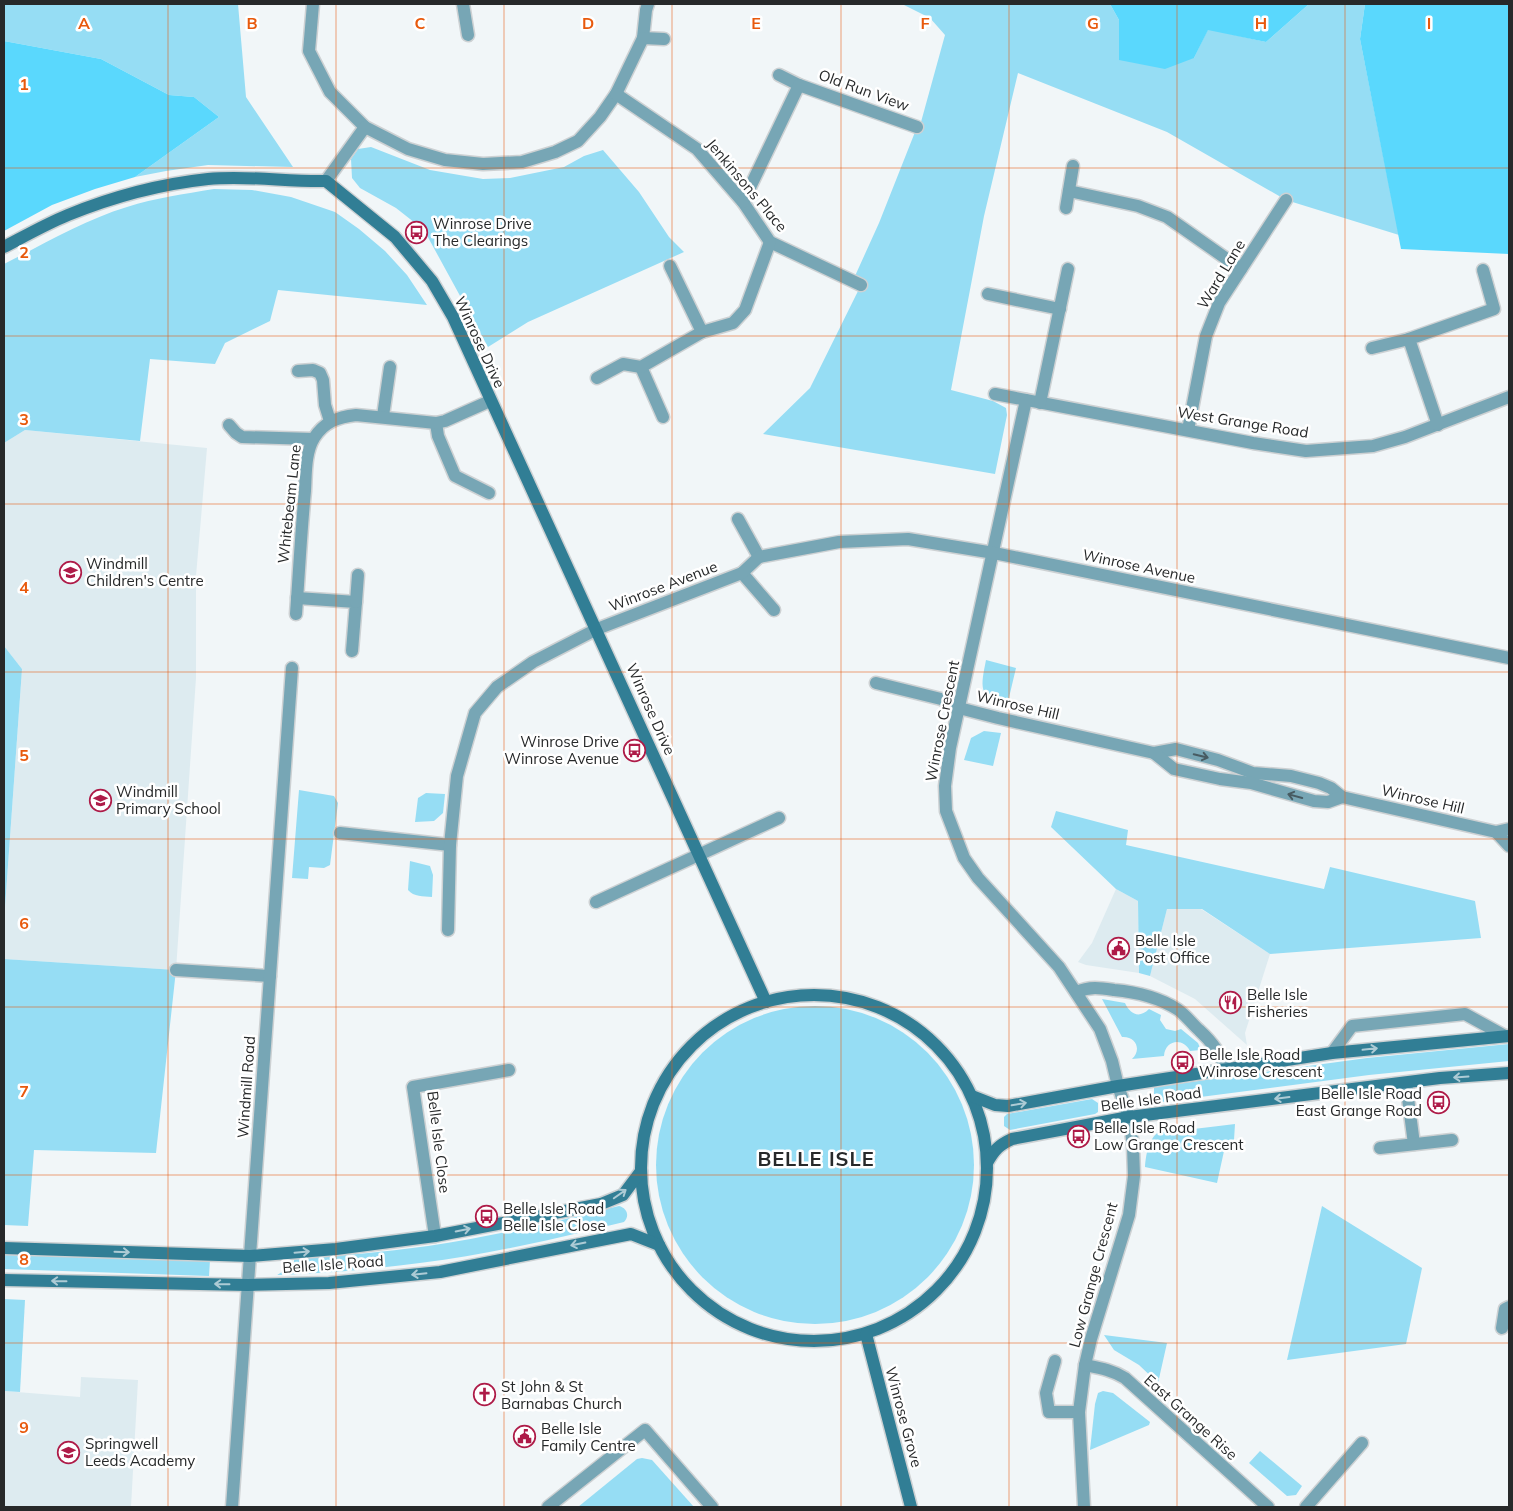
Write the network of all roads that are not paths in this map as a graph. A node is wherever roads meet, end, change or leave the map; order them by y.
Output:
1 (314, 4) edge
2 (463, 4) edge
3 (648, 4) edge
4 (468, 35) dead end
5 (643, 38) junction
6 (664, 39) dead end
7 (779, 75) dead end
8 (799, 84) junction
9 (616, 94) junction
10 (917, 126) dead end
11 (365, 127) junction
12 (1073, 166) dead end
13 (326, 181) junction
14 (1069, 190) junction
15 (1286, 200) dead end
16 (743, 202) junction
17 (1066, 208) dead end
18 (770, 242) junction
19 (4, 247) edge
20 (670, 266) dead end
21 (1068, 269) dead end
22 (1241, 269) junction
23 (1483, 270) dead end
24 (861, 285) dead end
25 (988, 294) dead end
26 (1060, 308) junction
27 (702, 332) junction
28 (1409, 339) junction
29 (1372, 348) dead end
30 (390, 367) dead end
31 (641, 367) junction
32 (298, 371) dead end
33 (597, 378) dead end
34 (995, 394) dead end
35 (1509, 397) edge
36 (1026, 400) junction
37 (490, 402) junction
38 (1040, 403) junction
39 (382, 416) junction
40 (663, 417) dead end
41 (330, 421) junction
42 (436, 423) junction
43 (1438, 424) junction
44 (229, 425) dead end
45 (1188, 430) junction
46 (313, 439) junction
47 (489, 493) dead end
48 (738, 519) dead end
49 (994, 553) junction
50 (759, 557) junction
51 (742, 573) junction
52 (358, 576) dead end
53 (297, 598) junction
54 (356, 602) junction
55 (774, 610) dead end
56 (296, 614) dead end
57 (597, 630) junction
58 (352, 651) dead end
59 (1509, 658) edge
60 (292, 668) dead end
61 (876, 683) dead end
62 (958, 708) junction
63 (1154, 753) junction
64 (1252, 778) junction
65 (1342, 797) junction
66 (779, 818) dead end
67 (1509, 828) edge
68 (1496, 832) junction
69 (340, 833) dead end
70 (450, 845) junction
71 (1509, 846) edge
72 (699, 855) junction
73 (596, 902) dead end
74 (448, 930) dead end
75 (176, 970) dead end
76 (270, 976) junction
77 (1077, 992) junction
78 (766, 1002) junction
79 (1507, 1036) edge
80 (1332, 1053) junction
81 (1225, 1068) junction
82 (509, 1070) dead end
83 (1509, 1073) edge
84 (1406, 1082) junction
85 (1118, 1086) junction
86 (972, 1096) junction
87 (1129, 1117) junction
88 (1452, 1140) dead end
89 (1414, 1144) junction
90 (1380, 1148) dead end
91 (987, 1163) junction
92 (641, 1171) junction
93 (435, 1236) junction
94 (659, 1245) junction
95 (4, 1248) edge
96 (250, 1256) junction
97 (4, 1280) edge
98 (248, 1285) junction
99 (1509, 1307) edge
100 (1502, 1328) dead end
101 (866, 1334) junction
102 (1055, 1361) dead end
103 (1085, 1365) junction
104 (1080, 1412) junction
105 (1362, 1443) dead end
106 (232, 1507) edge
107 (548, 1507) edge
108 (712, 1507) edge
109 (911, 1507) edge
110 (1084, 1507) edge
111 (1268, 1507) edge
112 (1306, 1507) edge

1 - 11 street
2 - 4 street
3 - 5 street
5 - 6 street
5 - 9 street
7 - 8 street, Old Run View
8 - 10 street, Old Run View
8 - 16 street, Old Run View
9 - 11 street
9 - 16 street, Jenkinsons Place
11 - 13 street
12 - 14 street
13 - 19 street
13 - 37 street, Winrose Drive
14 - 17 street
14 - 22 street
15 - 22 street, Ward Lane
16 - 18 street, Jenkinsons Place
18 - 24 street, Jenkinsons Place
18 - 27 street
20 - 27 street
21 - 26 street
22 - 45 street, Ward Lane
23 - 28 street
25 - 26 street
26 - 38 street
27 - 31 street
28 - 29 street
28 - 43 street
30 - 39 street
31 - 33 street
31 - 40 street
32 - 41 street
34 - 36 street, West Grange Road
35 - 43 street, West Grange Road
36 - 38 street, West Grange Road
36 - 49 street, Winrose Crescent
37 - 42 street
37 - 57 street, Winrose Drive
38 - 45 street, West Grange Road
39 - 41 street
39 - 42 street
41 - 46 street, Whitebeam Lane
42 - 47 street
43 - 45 street, West Grange Road
44 - 46 street
46 - 53 street, Whitebeam Lane
48 - 50 street
49 - 50 street, Winrose Avenue
49 - 59 street, Winrose Avenue
49 - 62 street, Winrose Crescent
50 - 51 street, Winrose Avenue
51 - 55 street, Winrose Avenue
51 - 57 street, Winrose Avenue
52 - 54 street
53 - 54 street
53 - 56 street, Whitebeam Lane
54 - 58 street
57 - 70 street, Winrose Avenue
57 - 72 street, Winrose Drive
60 - 76 street, Windmill Road
61 - 62 street, Winrose Hill
62 - 63 street, Winrose Hill
62 - 77 street, Winrose Crescent
63 -> 64 street, Winrose Hill
63 - 64 street, Winrose Hill
65 -> 64 street, Winrose Hill
64 - 65 street, Winrose Hill
65 - 68 street, Winrose Hill
66 - 72 street
67 - 68 street, Winrose Hill
68 - 71 street
69 - 70 street
70 - 74 street, Winrose Avenue
72 - 73 street
72 - 78 street, Winrose Drive
75 - 76 street
76 - 96 street, Windmill Road
77 - 81 street
77 - 85 street, Winrose Crescent
78 - 86 street
78 - 92 street
80 -> 79 street, Belle Isle Road
79 - 80 street, Belle Isle Road
80 - 81 street, Belle Isle Road
81 - 85 street, Belle Isle Road
82 - 93 street, Belle Isle Close
83 -> 84 street, Belle Isle Road
84 -> 87 street, Belle Isle Road
84 - 89 street
86 -> 85 street, Belle Isle Road
85 - 87 street, Winrose Crescent
86 - 91 street
87 - 91 street, Belle Isle Road
87 - 103 street, Low Grange Crescent
88 - 89 street
89 - 90 street
91 - 101 street
93 -> 92 street, Belle Isle Road
92 - 94 street
96 -> 93 street, Belle Isle Road
94 -> 98 street, Belle Isle Road
94 - 101 street
95 -> 96 street, Belle Isle Road
96 - 98 street, Windmill Road
98 -> 97 street, Belle Isle Road
98 - 106 street, Windmill Road
99 - 100 street
101 - 109 street, Winrose Grove
102 - 104 street, Low Grange Crescent
103 - 104 street, Low Grange Crescent
103 - 111 street, East Grange Rise
104 - 110 street, Low Grange Crescent
105 - 112 street
107 - 108 street

